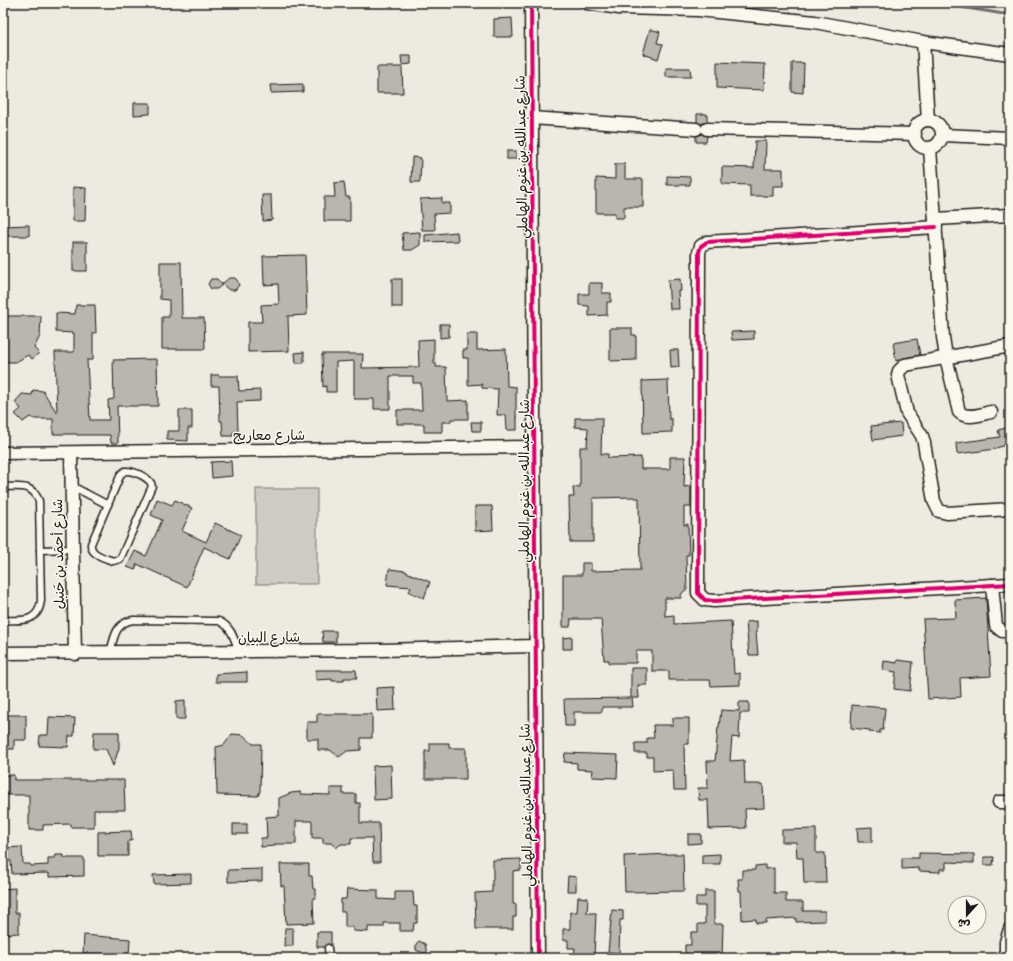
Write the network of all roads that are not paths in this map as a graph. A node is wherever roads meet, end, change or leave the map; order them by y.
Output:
1 (531, 3) edge
2 (587, 3) edge
3 (923, 42) junction
4 (1010, 54) edge
5 (532, 118) junction
6 (928, 120) junction
7 (914, 134) junction
8 (942, 135) junction
9 (1010, 138) edge
10 (930, 148) junction
11 (1010, 215) edge
12 (936, 223) junction
13 (1010, 346) edge
14 (946, 357) junction
15 (991, 412) dead end
16 (535, 447) junction
17 (3, 453) edge
18 (71, 453) junction
19 (72, 486) junction
20 (3, 487) edge
21 (108, 505) junction
22 (1010, 509) edge
23 (73, 549) junction
24 (40, 550) junction
25 (1010, 584) edge
26 (992, 585) junction
27 (3, 620) edge
28 (1010, 631) edge
29 (536, 646) junction
30 (239, 652) junction
31 (3, 653) edge
32 (110, 653) junction
33 (75, 654) junction
34 (1010, 929) edge
35 (328, 948) dead end
36 (329, 958) edge
37 (538, 958) edge
38 (1006, 958) edge

1 - 5 street, شارع عبدالله بن غنوم الهاملي
2 - 3 street
3 - 4 street
3 - 6 street
5 - 7 street
5 - 16 street, شارع عبدالله بن غنوم الهاملي
6 - 7 street
6 - 8 street
7 - 10 street
8 - 9 street
8 - 10 street
10 - 12 street
11 - 12 street
12 - 14 street
12 - 26 street
13 - 14 street
14 - 15 street
14 - 22 street
16 - 18 street, شارع معاريج
16 - 29 street, شارع عبدالله بن غنوم الهاملي
17 - 18 street, شارع معاريج
18 - 19 street, شارع أحمَد بن حَنبل
19 - 21 lane
19 - 23 street, شارع أحمَد بن حَنبل
20 - 24 lane
21 - 21 lane
23 - 24 lane
23 - 33 street, شارع أحمَد بن حَنبل
24 - 27 lane
25 - 26 street
26 - 28 street
29 - 30 street, شارع البيان
29 - 37 street, شارع عبدالله بن غنوم الهاملي
30 - 32 street, شارع البيان
30 - 32 lane
31 - 33 street, شارع البيان
32 - 33 street, شارع البيان
34 - 38 street
35 - 36 lane

